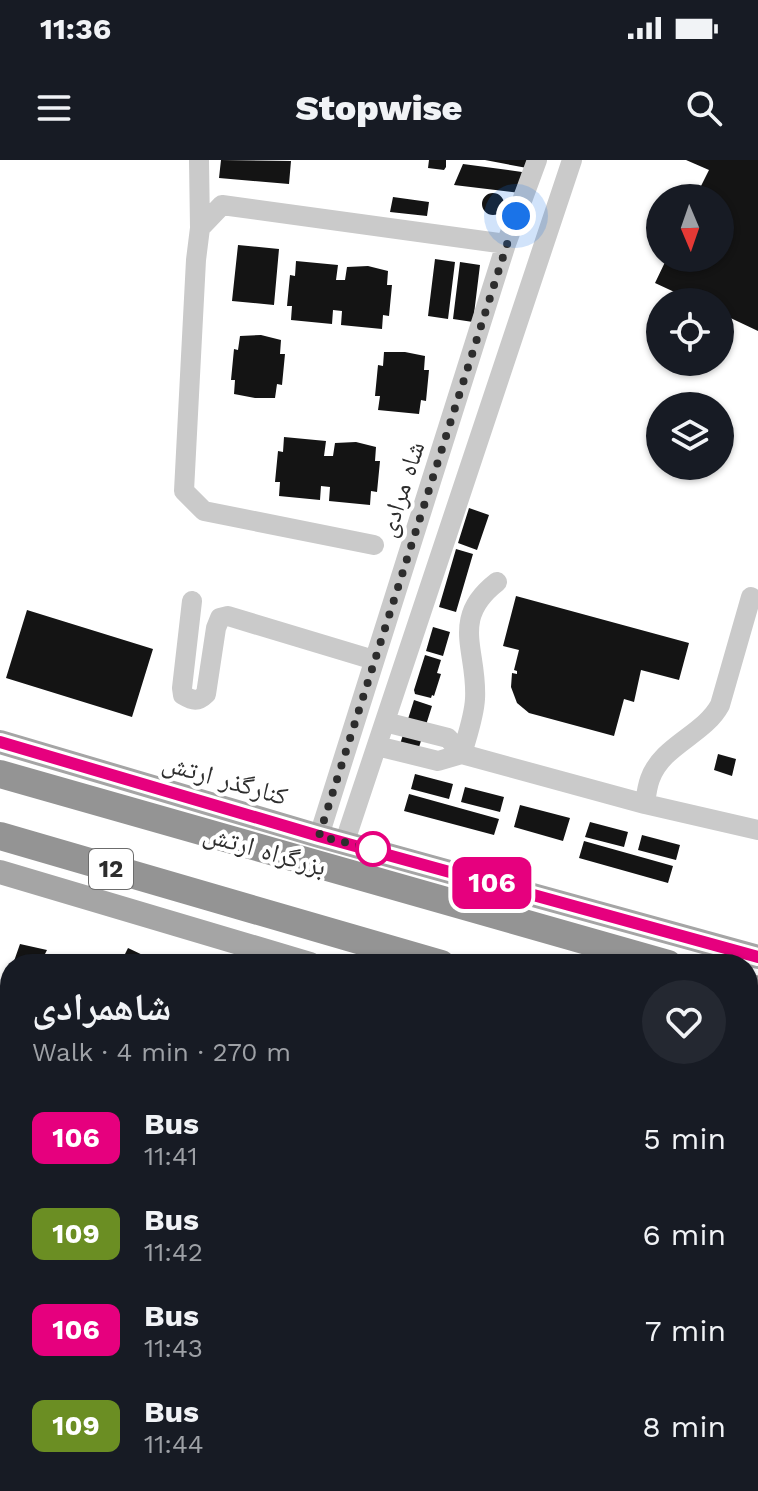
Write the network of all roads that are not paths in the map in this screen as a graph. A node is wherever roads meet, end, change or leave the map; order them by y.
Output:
1 (199, 160) edge
2 (537, 160) edge
3 (572, 160) edge
4 (200, 228) junction
5 (506, 244) junction
6 (374, 545) dead end
7 (497, 582) dead end
8 (751, 597) dead end
9 (192, 601) dead end
10 (374, 660) junction
11 (385, 722) junction
12 (0, 742) edge
13 (377, 746) junction
14 (462, 754) junction
15 (0, 774) edge
16 (645, 804) junction
17 (215, 805) junction
18 (758, 830) edge
19 (0, 836) edge
20 (319, 836) junction
21 (345, 841) junction
22 (0, 872) edge
23 (428, 896) junction
24 (221, 939) junction
25 (237, 954) edge
26 (274, 954) edge
27 (407, 954) edge
28 (633, 954) edge
29 (747, 954) edge

1 - 4 street
2 - 5 street, شاه مرادی
3 - 11 street
4 - 5 street
4 - 6 street
5 - 10 street, شاه مرادی
7 - 14 street
8 - 16 street
9 - 10 street
10 - 20 street, شاه مرادی
11 - 13 street
11 - 14 street
12 - 17 main road, کنارگذر ارتش
13 - 14 street
13 - 21 street
14 - 16 street
15 - 23 highway, بزرگراه ارتش / 12
16 - 18 street
17 - 20 main road, کنارگذر ارتش
17 - 23 main road
19 - 27 highway, 12
20 - 21 main road, کنارگذر ارتش
21 - 29 main road, کنارگذر ارتش
22 - 24 main road
23 - 28 highway, بزرگراه ارتش / 12
24 - 25 main road
24 - 26 main road

